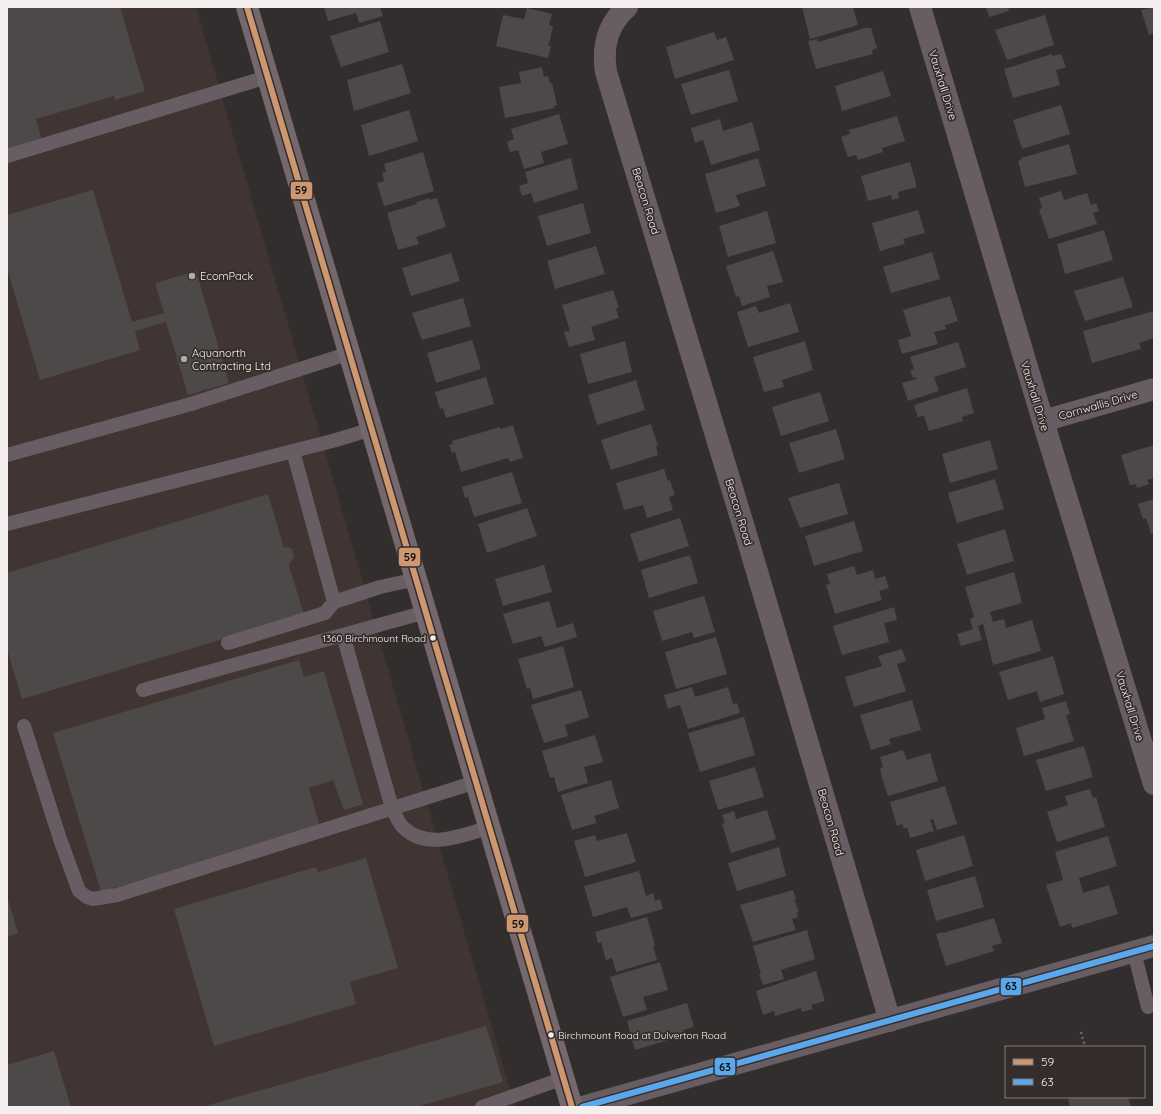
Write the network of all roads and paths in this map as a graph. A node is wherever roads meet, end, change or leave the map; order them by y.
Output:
1 (247, 7) edge
2 (627, 7) edge
3 (920, 7) edge
4 (267, 77) junction
5 (7, 156) edge
6 (350, 353) junction
7 (1154, 389) edge
8 (1042, 421) junction
9 (372, 429) junction
10 (294, 451) junction
11 (7, 455) edge
12 (7, 524) edge
13 (417, 580) junction
14 (334, 602) junction
15 (426, 612) junction
16 (343, 635) junction
17 (228, 643) dead end
18 (143, 690) dead end
19 (24, 726) dead end
20 (476, 782) junction
21 (1154, 784) edge
22 (392, 808) junction
23 (490, 827) junction
24 (1144, 949) edge
25 (1148, 1007) dead end
26 (890, 1021) junction
27 (1081, 1032) dead end
28 (1085, 1046) edge
29 (564, 1078) junction
30 (482, 1107) edge
31 (572, 1107) edge
32 (582, 1107) edge

1 - 4 main road
2 - 26 street, Beacon Road
3 - 8 street, Vauxhall Drive
4 - 5 lane
4 - 6 main road
6 - 9 main road
6 - 11 lane
7 - 8 street, Cornwallis Drive
8 - 21 street, Vauxhall Drive
9 - 10 lane
9 - 13 main road
10 - 12 lane
10 - 14 lane
13 - 14 lane
13 - 15 main road
14 - 17 lane
15 - 16 lane
15 - 20 main road
16 - 18 lane
16 - 22 lane
19 - 22 lane
20 - 22 lane
20 - 23 main road
22 - 23 lane
23 - 29 main road
24 - 25 lane
24 - 26 street
26 - 32 street
27 - 28 path
29 - 30 lane
29 - 31 main road

